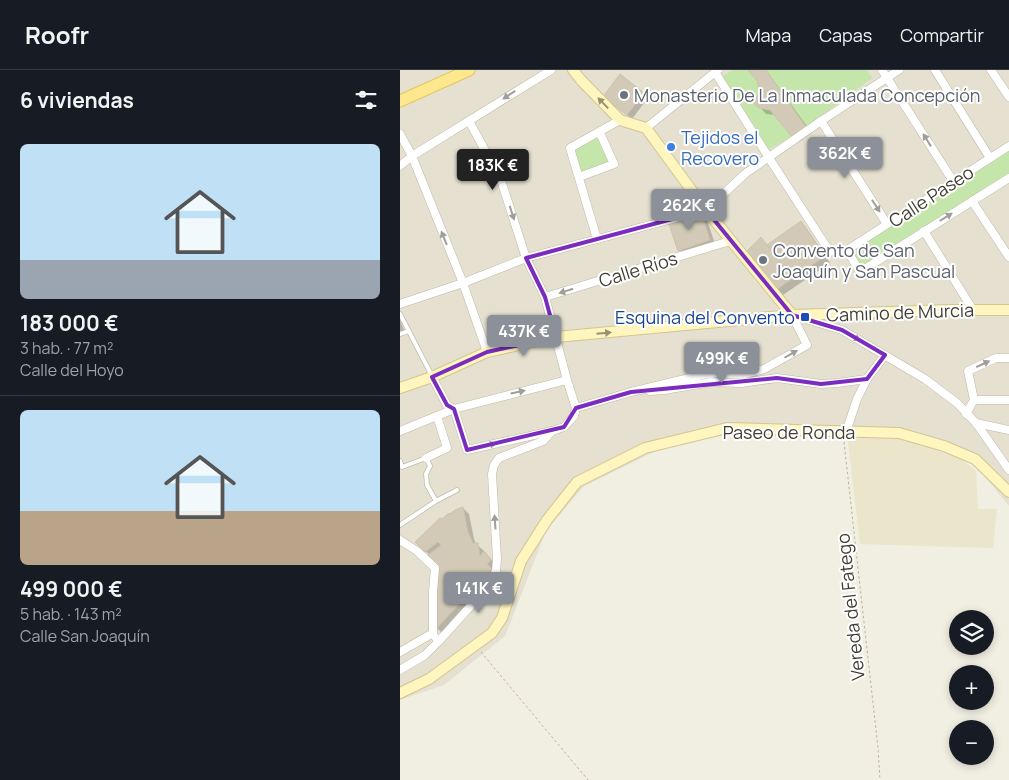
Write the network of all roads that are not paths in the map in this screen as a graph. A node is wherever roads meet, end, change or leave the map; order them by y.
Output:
1 (469, 70) edge
2 (551, 70) edge
3 (573, 70) edge
4 (882, 70) edge
5 (898, 70) edge
6 (935, 70) edge
7 (991, 70) edge
8 (716, 71) edge
9 (887, 77) junction
10 (1009, 97) edge
11 (400, 101) edge
12 (620, 120) junction
13 (469, 121) junction
14 (821, 121) junction
15 (646, 128) junction
16 (600, 133) junction
17 (400, 134) edge
18 (1009, 146) edge
19 (412, 156) junction
20 (768, 158) junction
21 (990, 158) junction
22 (400, 166) edge
23 (579, 177) junction
24 (1009, 178) edge
25 (953, 181) junction
26 (972, 201) junction
27 (706, 210) junction
28 (887, 224) junction
29 (924, 231) junction
30 (597, 239) junction
31 (730, 240) junction
32 (830, 252) dead end
33 (1009, 257) edge
34 (526, 258) junction
35 (463, 283) junction
36 (545, 297) junction
37 (400, 304) edge
38 (973, 310) junction
39 (1009, 310) edge
40 (400, 314) edge
41 (792, 315) junction
42 (409, 331) junction
43 (400, 334) edge
44 (556, 337) junction
45 (487, 352) junction
46 (885, 355) junction
47 (1009, 358) edge
48 (432, 377) junction
49 (867, 379) junction
50 (567, 380) junction
51 (400, 388) edge
52 (631, 392) junction
53 (974, 400) junction
54 (1009, 400) edge
55 (576, 408) junction
56 (454, 409) junction
57 (966, 414) junction
58 (437, 416) junction
59 (976, 423) junction
60 (1009, 430) edge
61 (400, 431) edge
62 (552, 431) junction
63 (845, 432) junction
64 (426, 458) junction
65 (400, 461) edge
66 (1009, 470) edge
67 (457, 490) dead end
68 (1009, 492) edge
69 (436, 501) junction
70 (400, 525) edge
71 (400, 540) edge
72 (433, 633) junction
73 (439, 641) junction
74 (400, 652) edge
75 (400, 670) edge
76 (400, 692) edge

1 - 11 main road
2 -> 13 street
12 -> 3 main road
4 - 9 street
5 - 9 street
6 - 21 street
7 - 10 street
8 - 15 street
8 - 20 street
9 - 14 street
25 -> 9 street
12 - 15 main road
12 - 16 street
13 - 19 street
13 -> 34 street
14 - 20 street
14 -> 28 street
15 - 27 main road
16 - 23 street
16 - 23 street
17 - 19 street
18 - 21 street, Calle Paseo
19 - 22 street
35 -> 19 street
20 - 27 street
20 - 32 street
21 - 25 street, Calle Paseo
23 - 30 street
24 - 26 street, Calle Paseo
25 - 28 street, Calle Paseo
29 -> 26 street, Calle Paseo
26 - 33 street
27 - 30 street
27 - 31 main road
28 - 29 street, Calle Paseo
29 - 38 street
30 - 34 street
31 -> 36 street, Calle Ríos
31 - 41 main road
34 - 35 street
34 - 36 street
35 - 37 street
35 - 45 street
36 - 44 street
38 - 39 main road, Camino de Murcia
38 - 41 main road, Camino de Murcia
40 - 42 lane
44 -> 41 main road, Camino de Murcia
41 -> 46 street
52 -> 41 street
42 - 43 lane
42 - 48 lane
44 - 45 main road, Camino de Murcia
44 - 50 street
45 - 48 main road, Camino de Murcia
46 - 49 street
46 - 57 street
53 -> 47 street
48 - 51 main road, Camino de Murcia
48 - 56 street
49 - 52 street
49 - 63 street
50 - 55 street
56 -> 50 street
52 - 55 street
53 - 54 street
53 - 57 street
55 - 62 street
56 - 58 street
56 -> 62 street
57 - 59 street
58 - 61 street
58 - 64 street
59 - 60 street
59 - 66 street
73 -> 62 street
63 - 68 main road, Paseo de Ronda
63 - 76 main road, Paseo de Ronda
64 - 65 lane
64 - 69 lane
67 - 69 lane
69 - 70 lane
71 - 72 street
72 - 73 street
72 - 74 street
73 - 75 street

